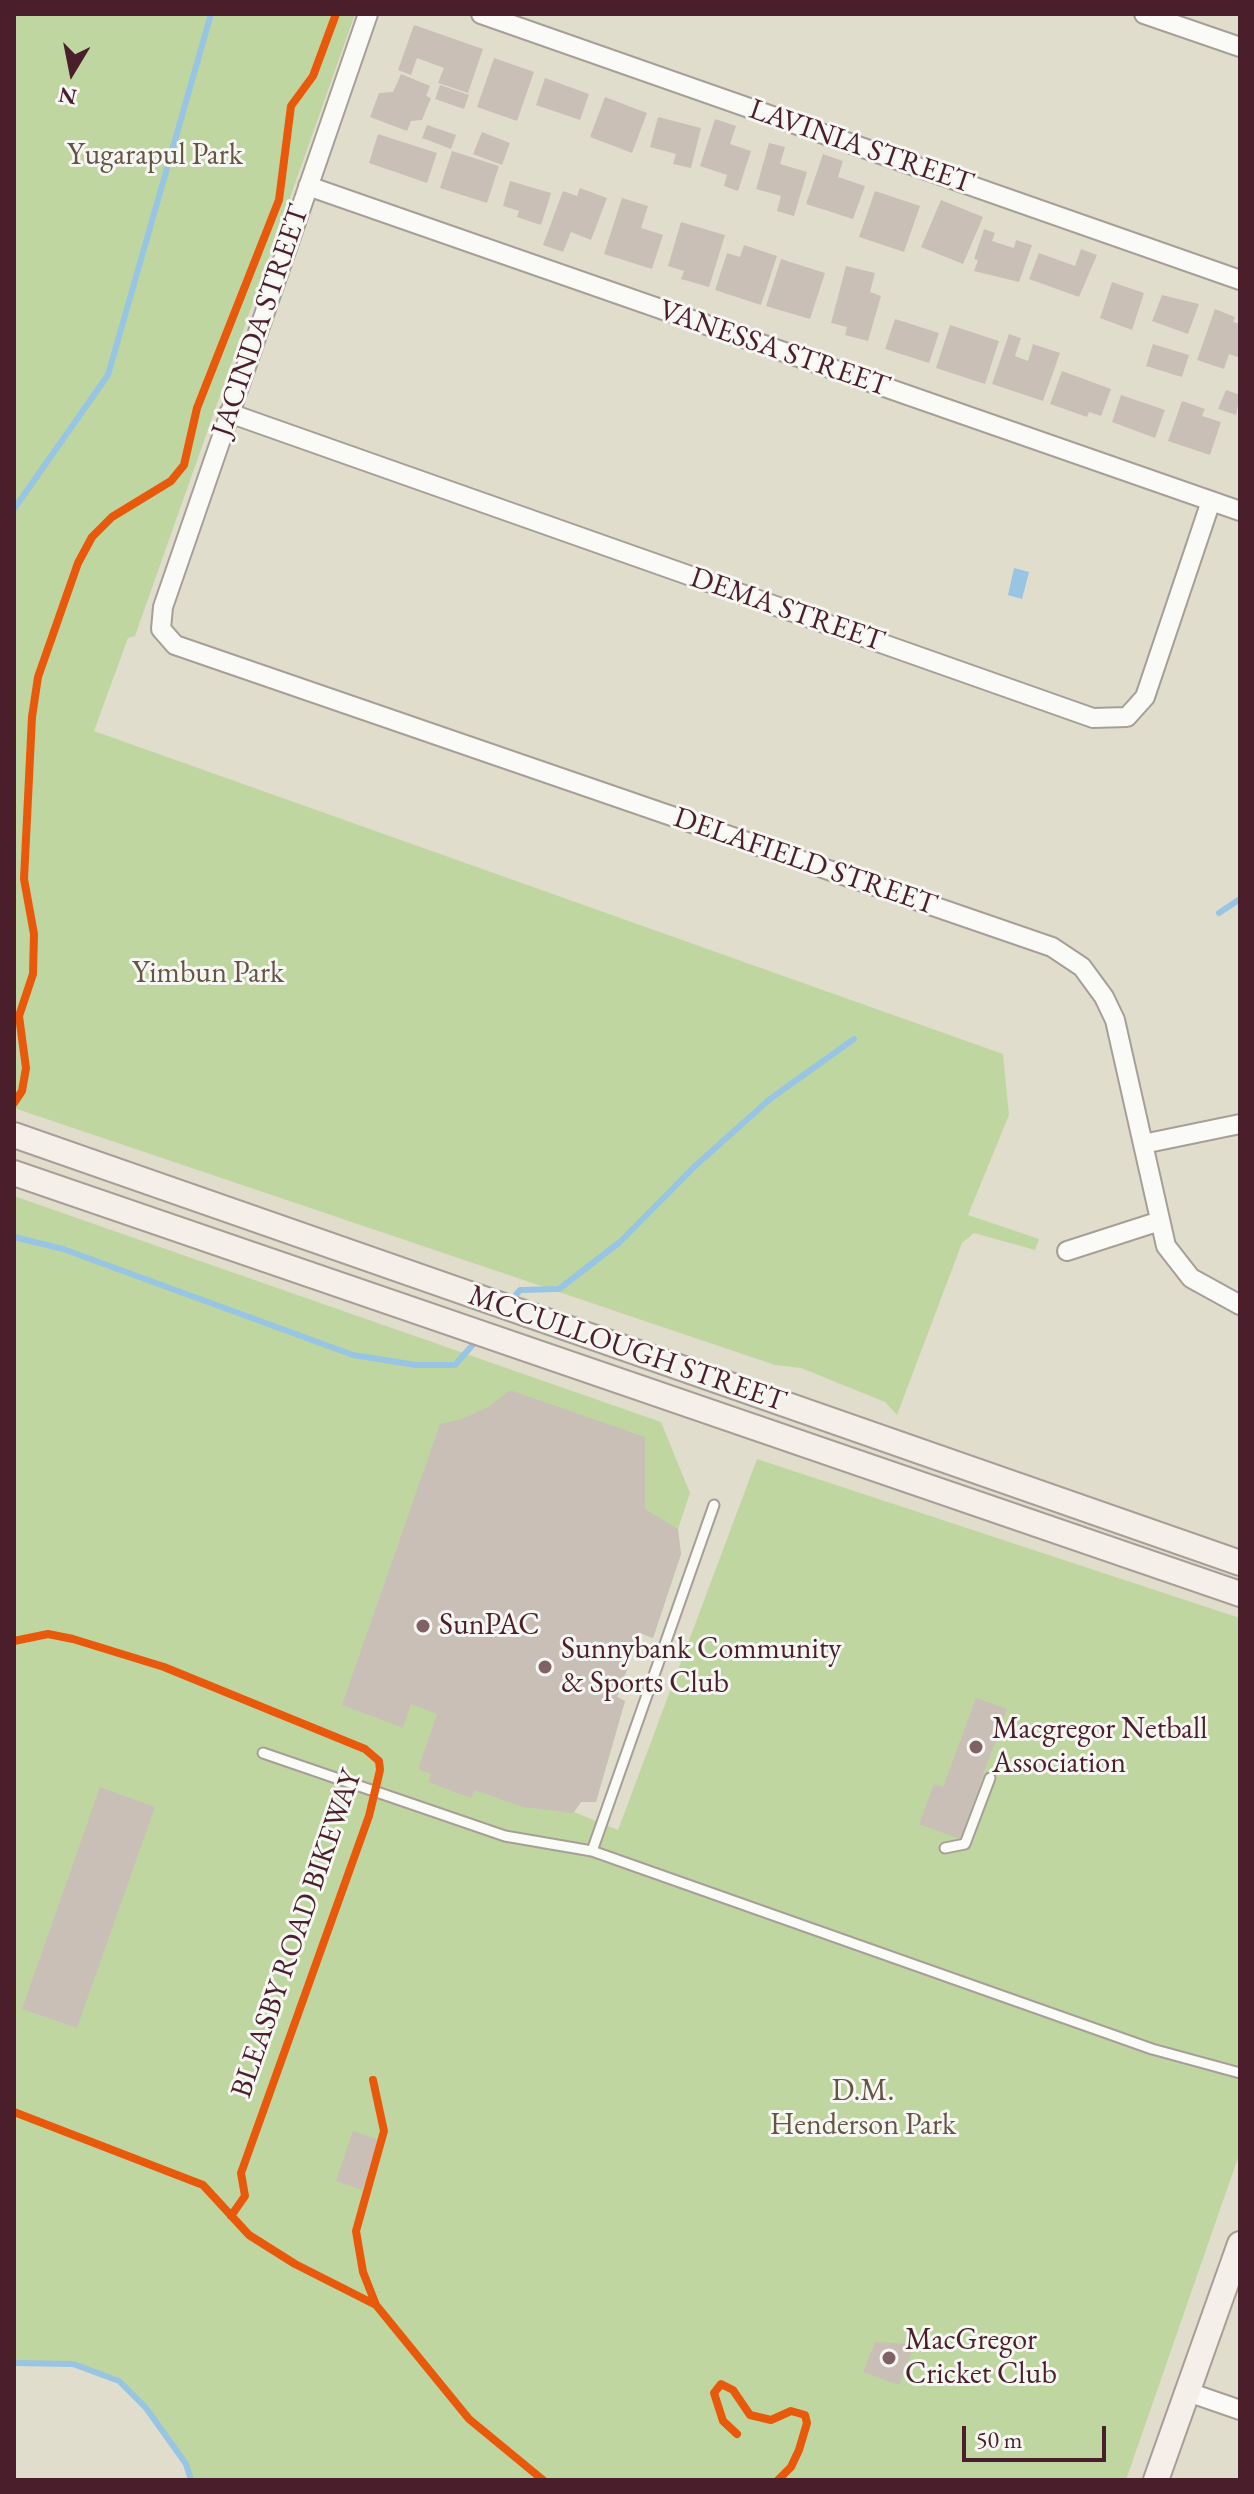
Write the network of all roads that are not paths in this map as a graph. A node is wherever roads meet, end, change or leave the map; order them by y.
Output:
1 (368, 14) edge
2 (481, 14) edge
3 (1144, 14) edge
4 (1240, 47) edge
5 (308, 186) junction
6 (1240, 280) edge
7 (229, 413) junction
8 (1211, 501) junction
9 (1240, 511) edge
10 (161, 629) joint
11 (1240, 1124) edge
12 (14, 1135) edge
13 (1143, 1144) junction
14 (14, 1173) edge
15 (1160, 1221) junction
16 (1067, 1251) dead end
17 (1240, 1305) edge
18 (747, 1408) junction
19 (714, 1505) dead end
20 (1240, 1563) edge
21 (1240, 1594) edge
22 (263, 1753) dead end
23 (990, 1778) dead end
24 (945, 1848) dead end
25 (592, 1851) junction
26 (1240, 2073) edge
27 (1240, 2244) edge
28 (1188, 2392) junction
29 (1240, 2410) edge
30 (1156, 2480) edge

1 - 5 street, JACINDA STREET
2 - 6 street, LAVINIA STREET
3 - 4 street
5 - 7 street, JACINDA STREET
5 - 8 street, VANESSA STREET
7 - 8 street, DEMA STREET
7 - 10 street, JACINDA STREET
8 - 9 street, VANESSA STREET
10 - 13 street, DELAFIELD STREET
11 - 13 street
12 - 18 main road, MCCULLOUGH STREET
13 - 15 street, DELAFIELD STREET
14 - 18 main road, MCCULLOUGH STREET
15 - 16 street
15 - 17 street, DELAFIELD STREET
18 - 20 main road, MCCULLOUGH STREET
18 - 21 main road, MCCULLOUGH STREET
19 - 25 lane
22 - 25 lane
23 - 24 lane
25 - 26 lane
27 - 28 main road
28 - 29 street
28 - 30 main road

